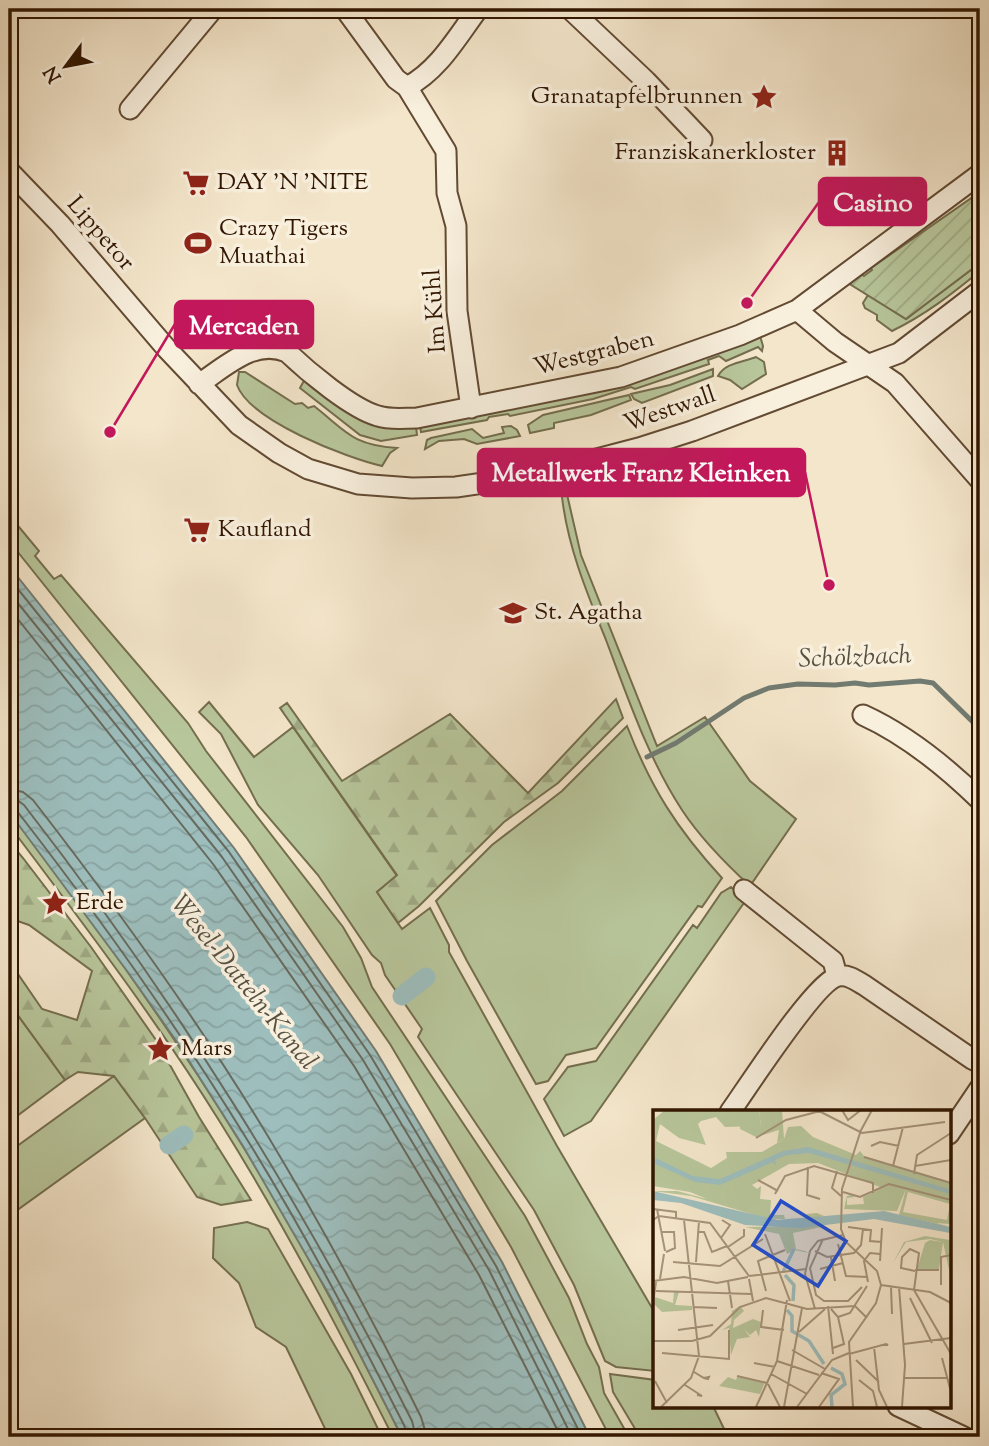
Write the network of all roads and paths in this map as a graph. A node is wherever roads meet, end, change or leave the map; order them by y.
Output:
1 (213, 9) edge
2 (345, 9) edge
3 (478, 9) edge
4 (570, 9) edge
5 (407, 87) junction
6 (130, 109) dead end
7 (702, 140) dead end
8 (9, 171) edge
9 (980, 174) edge
10 (980, 291) edge
11 (797, 310) junction
12 (153, 332) joint
13 (866, 364) junction
14 (199, 384) junction
15 (471, 408) junction
16 (980, 480) edge
17 (863, 715) dead end
18 (980, 800) edge
19 (744, 890) dead end
20 (837, 976) junction
21 (980, 1063) edge
22 (980, 1088) edge
23 (731, 1110) edge
24 (950, 1133) edge
25 (902, 1408) edge
26 (964, 1437) edge

1 - 6 street
2 - 5 street, Im Kühl
3 - 5 street
4 - 7 street
5 - 15 street, Im Kühl
8 - 12 street, Lippetor
9 - 11 street, Westgraben
10 - 13 street, Westwall
11 - 13 street
11 - 15 street, Westgraben
12 - 14 street, Westwall
13 - 14 street, Westwall
13 - 16 street
14 - 15 street, Westgraben
17 - 18 street
19 - 20 street
20 - 21 street
20 - 23 street
22 - 24 street
25 - 26 street

